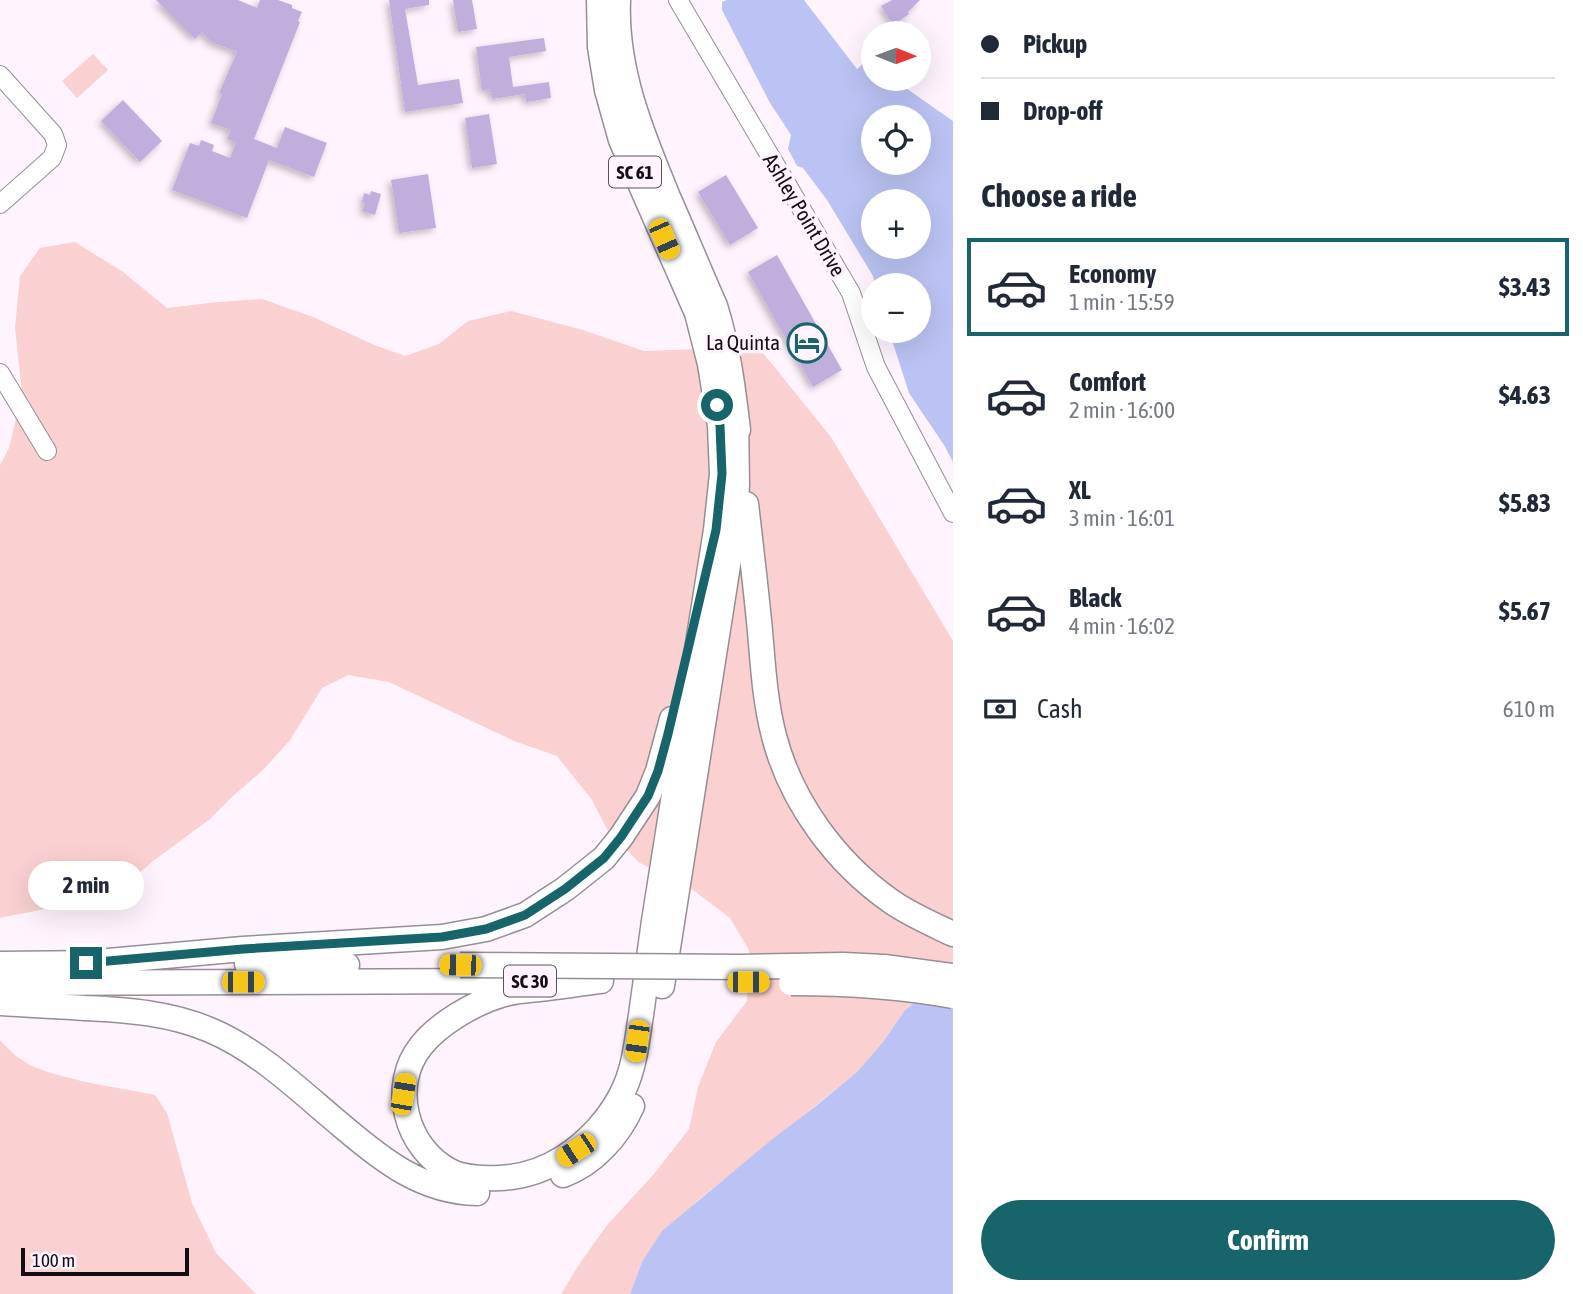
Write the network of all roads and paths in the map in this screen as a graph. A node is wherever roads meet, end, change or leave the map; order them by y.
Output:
1 (678, 0) edge
2 (600, 4) edge
3 (0, 75) edge
4 (0, 204) edge
5 (713, 333) junction
6 (0, 373) edge
7 (736, 415) junction
8 (47, 451) dead end
9 (953, 513) edge
10 (716, 530) junction
11 (953, 934) edge
12 (86, 963) junction
13 (0, 964) edge
14 (953, 976) edge
15 (601, 981) junction
16 (0, 984) edge
17 (953, 996) edge
18 (0, 1003) edge

1 - 9 street, Ashley Point Drive
2 - 5 highway, SC 61
3 - 4 street
5 - 7 highway, SC 61
5 - 10 highway, SC 61
6 - 8 street
7 - 11 highway
7 - 18 highway
10 - 12 highway
10 - 15 highway
12 - 13 highway, SC 30
12 - 14 highway, SC 30, bridge
15 - 16 highway, SC 30
15 - 17 highway, SC 30, bridge

